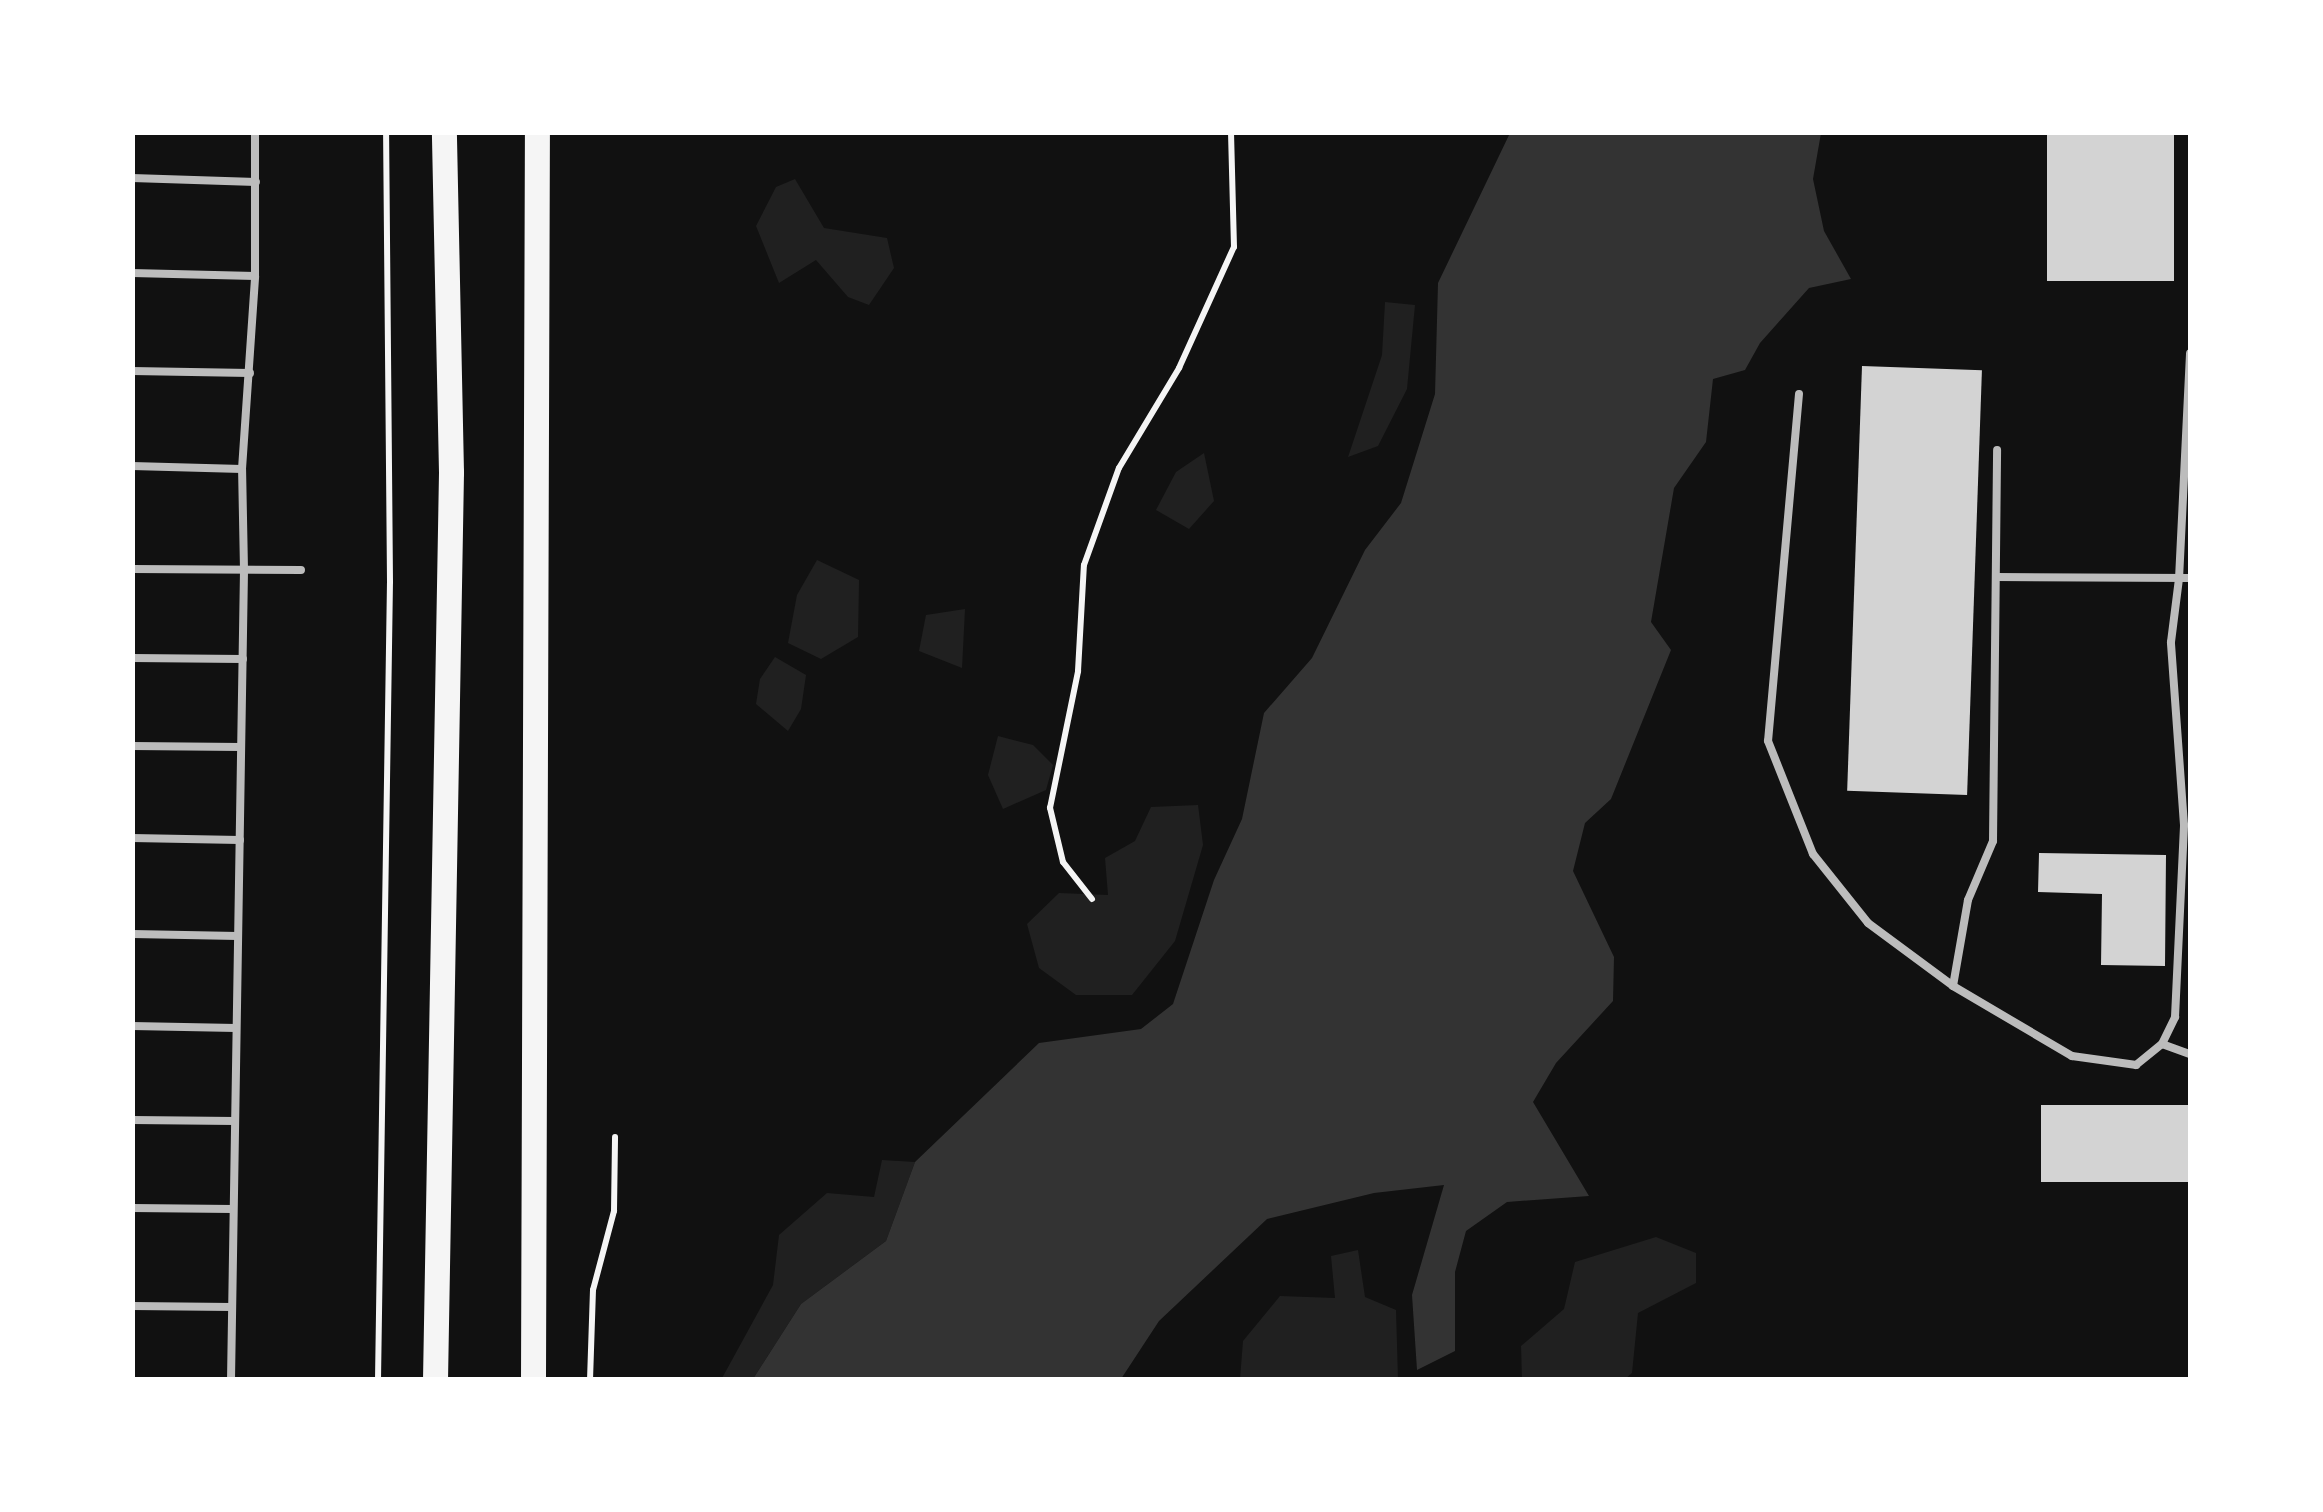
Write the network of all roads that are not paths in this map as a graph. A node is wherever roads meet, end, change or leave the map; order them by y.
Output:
1 (255, 132) edge
2 (444, 132) edge
3 (537, 132) edge
4 (132, 178) edge
5 (256, 182) junction
6 (132, 273) edge
7 (255, 276) junction
8 (2190, 353) edge
9 (132, 371) edge
10 (250, 373) junction
11 (1799, 394) dead end
12 (1998, 450) dead end
13 (132, 466) edge
14 (242, 469) junction
15 (132, 570) edge
16 (244, 570) junction
17 (301, 570) dead end
18 (1996, 577) junction
19 (2190, 578) edge
20 (2180, 579) junction
21 (132, 658) edge
22 (243, 659) junction
23 (132, 746) edge
24 (241, 747) junction
25 (2188, 824) edge
26 (132, 838) edge
27 (240, 840) junction
28 (132, 934) edge
29 (238, 936) junction
30 (1953, 986) junction
31 (132, 1026) edge
32 (236, 1028) junction
33 (2162, 1044) junction
34 (2190, 1054) edge
35 (132, 1120) edge
36 (235, 1121) junction
37 (132, 1208) edge
38 (233, 1209) junction
39 (132, 1306) edge
40 (232, 1307) junction
41 (231, 1380) edge
42 (435, 1380) edge
43 (533, 1380) edge

1 - 5 lane
2 - 42 main road
3 - 43 main road
4 - 5 lane
5 - 7 lane
6 - 7 lane
7 - 10 lane
8 - 20 lane
9 - 10 lane
10 - 14 lane
11 - 30 lane
12 - 18 lane
13 - 14 lane
14 - 16 lane
15 - 16 lane
16 - 17 lane
16 - 22 lane
18 - 20 lane
18 - 30 lane
19 - 20 lane
20 - 25 lane
21 - 22 lane
22 - 24 lane
23 - 24 lane
24 - 27 lane
25 - 33 lane
26 - 27 lane
27 - 29 lane
28 - 29 lane
29 - 32 lane
30 - 33 lane
31 - 32 lane
32 - 36 lane
33 - 34 lane
35 - 36 lane
36 - 38 lane
37 - 38 lane
38 - 40 lane
39 - 40 lane
40 - 41 lane

